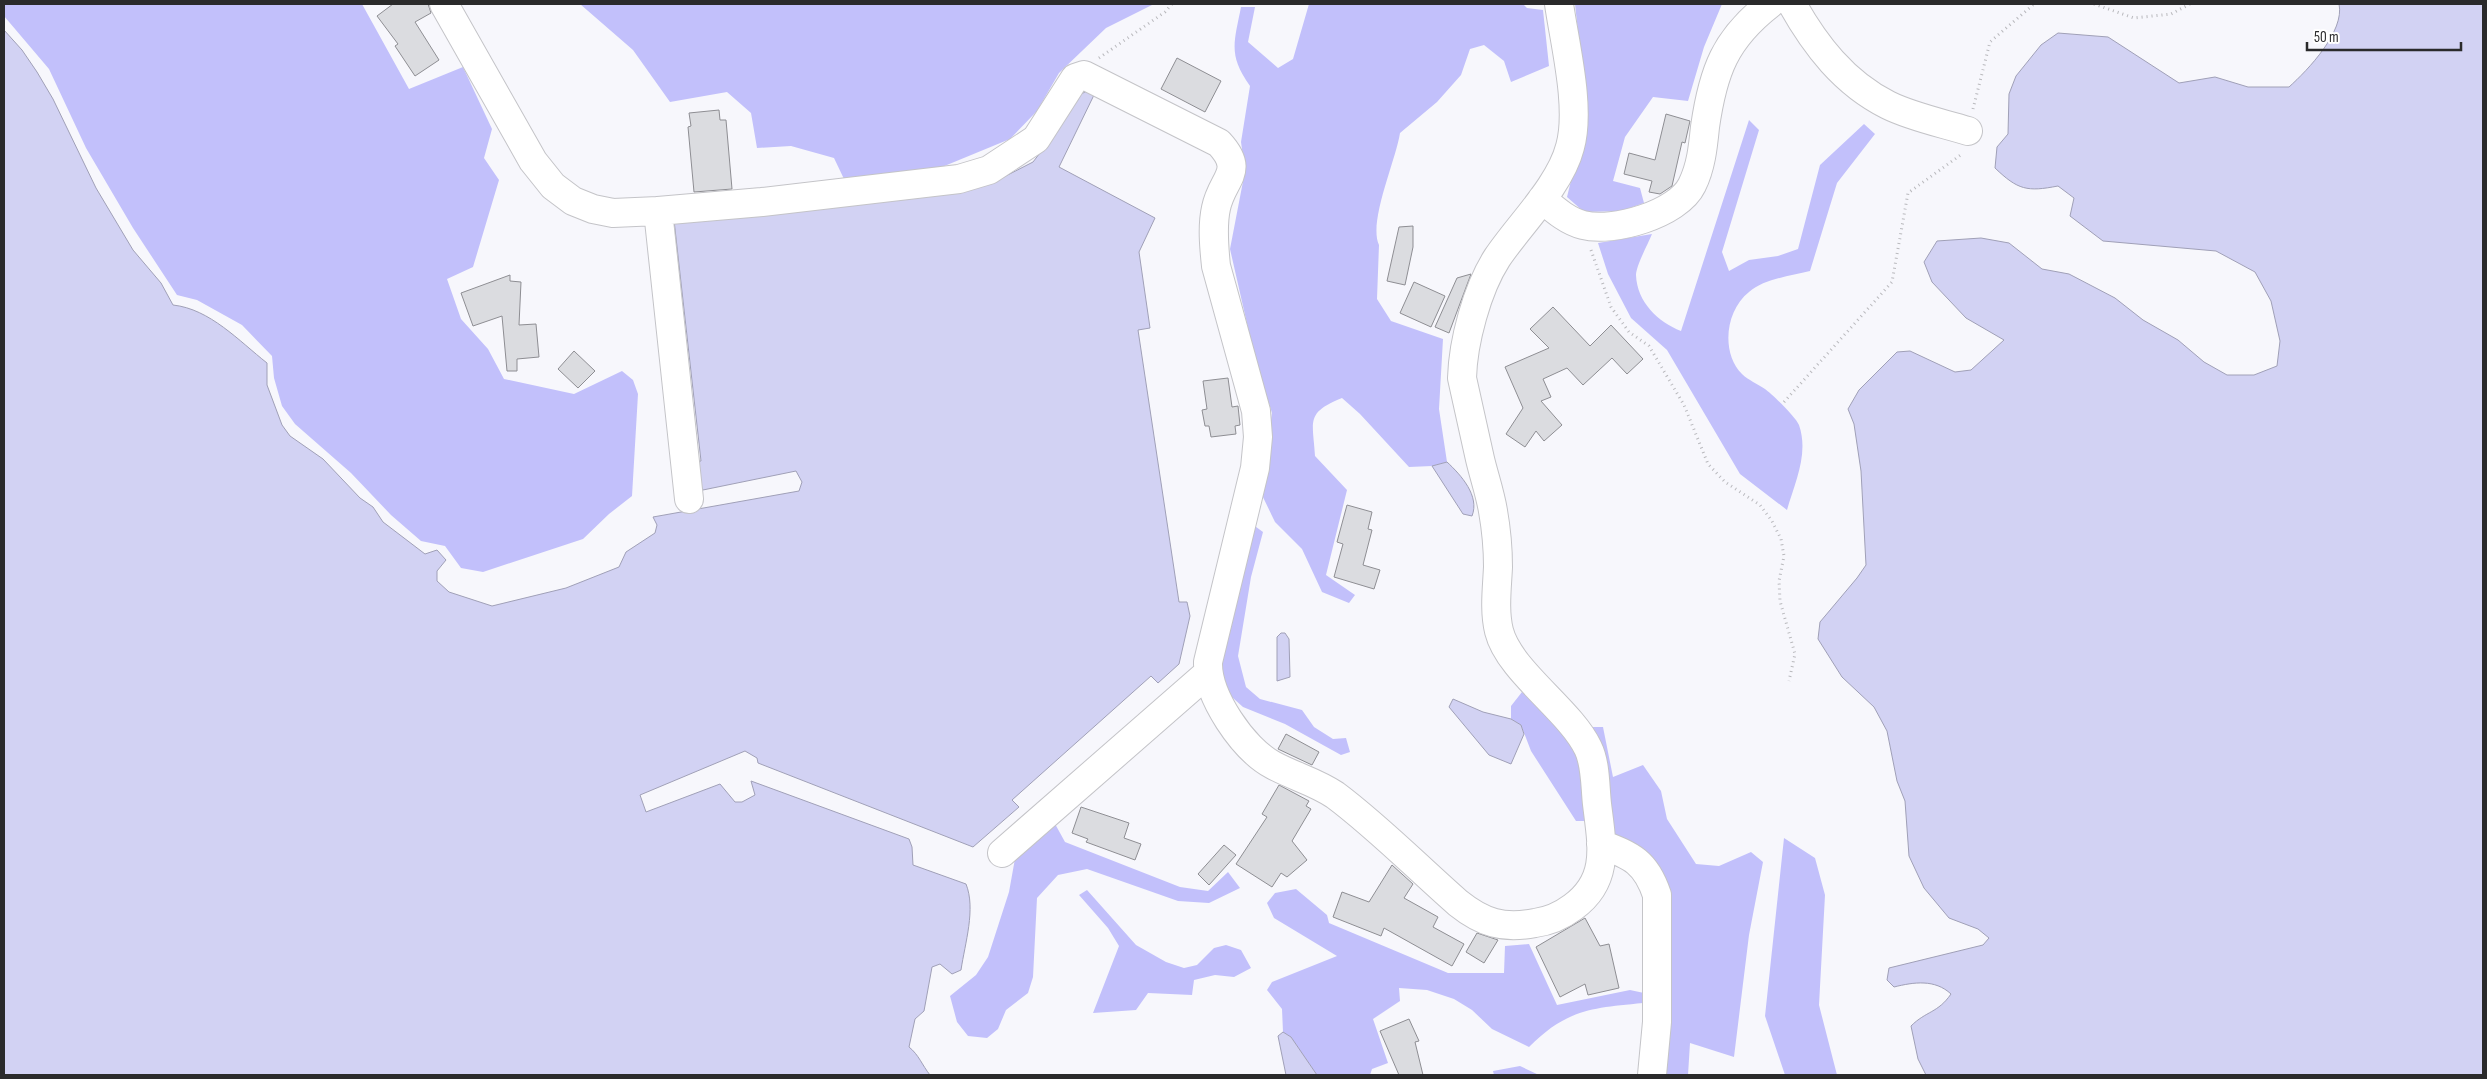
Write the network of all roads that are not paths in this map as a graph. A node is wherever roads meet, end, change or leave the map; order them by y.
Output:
1 (444, 4) edge
2 (1559, 4) edge
3 (1770, 4) edge
4 (1792, 4) edge
5 (1968, 131) road end
6 (1542, 199) junction
7 (658, 211) junction
8 (689, 499) dead end
9 (1208, 673) junction
10 (1601, 844) junction
11 (1002, 852) dead end
12 (1652, 1075) edge

1 - 7 street
2 - 6 street
3 - 6 street
4 - 5 street
6 - 10 street
7 - 8 street
7 - 9 street
9 - 10 street
9 - 11 street
10 - 12 street

